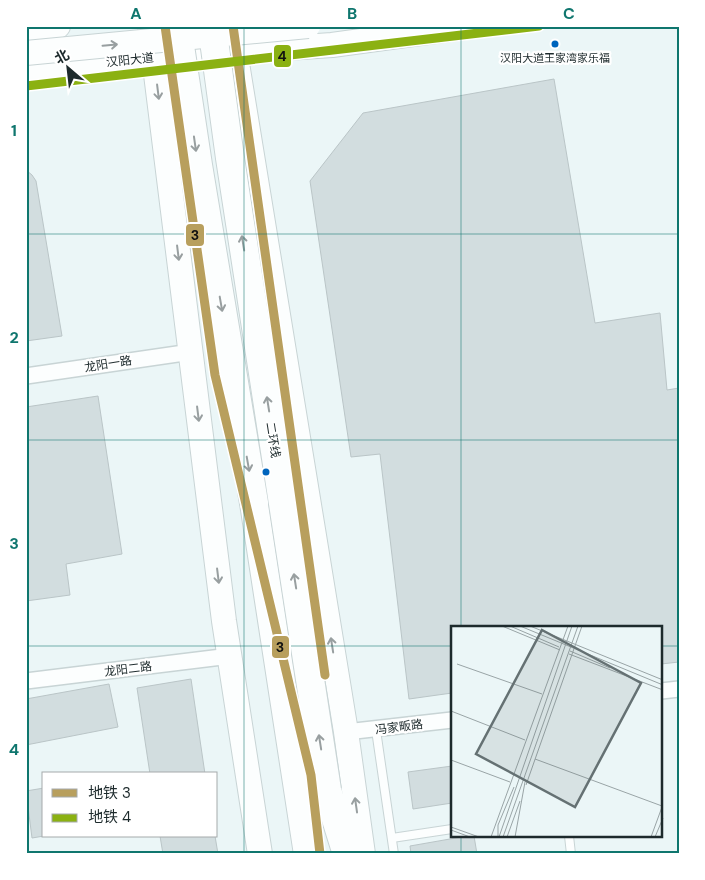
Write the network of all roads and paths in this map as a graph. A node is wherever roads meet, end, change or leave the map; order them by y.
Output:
1 (58, 26) edge
2 (150, 26) edge
3 (177, 26) edge
4 (212, 26) edge
5 (233, 26) edge
6 (308, 26) edge
7 (472, 26) edge
8 (26, 29) edge
9 (235, 51) junction
10 (26, 53) edge
11 (154, 57) junction
12 (26, 72) edge
13 (191, 352) junction
14 (26, 376) edge
15 (230, 656) junction
16 (26, 681) edge
17 (679, 689) edge
18 (662, 692) edge
19 (451, 720) edge
20 (376, 730) junction
21 (346, 732) junction
22 (327, 790) junction
23 (300, 801) junction
24 (451, 829) edge
25 (392, 838) junction
26 (569, 838) edge
27 (260, 854) edge
28 (303, 854) edge
29 (308, 854) edge
30 (336, 854) edge
31 (347, 854) edge
32 (363, 854) edge
33 (394, 854) edge
34 (571, 854) edge

1 - 8 main road
2 - 11 main road
3 -> 23 highway, bridge
22 -> 4 highway, 二环线, bridge
5 - 9 main road
10 -> 6 main road, 汉阳大道, bridge
7 - 9 main road, 汉阳大道
9 - 11 main road, 汉阳大道
21 -> 9 main road
11 - 12 main road, 汉阳大道
11 -> 13 main road
13 - 14 street, 龙阳一路
13 -> 15 main road
15 - 16 street, 龙阳二路
15 - 27 main road
17 - 18 street
19 - 20 street, 冯家畈路
20 - 21 street, 冯家畈路
20 - 25 lane
32 -> 21 main road
22 - 30 highway, 二环线
22 - 31 highway
23 - 28 highway
23 - 29 highway
24 - 25 lane
25 - 33 lane
26 - 34 lane

